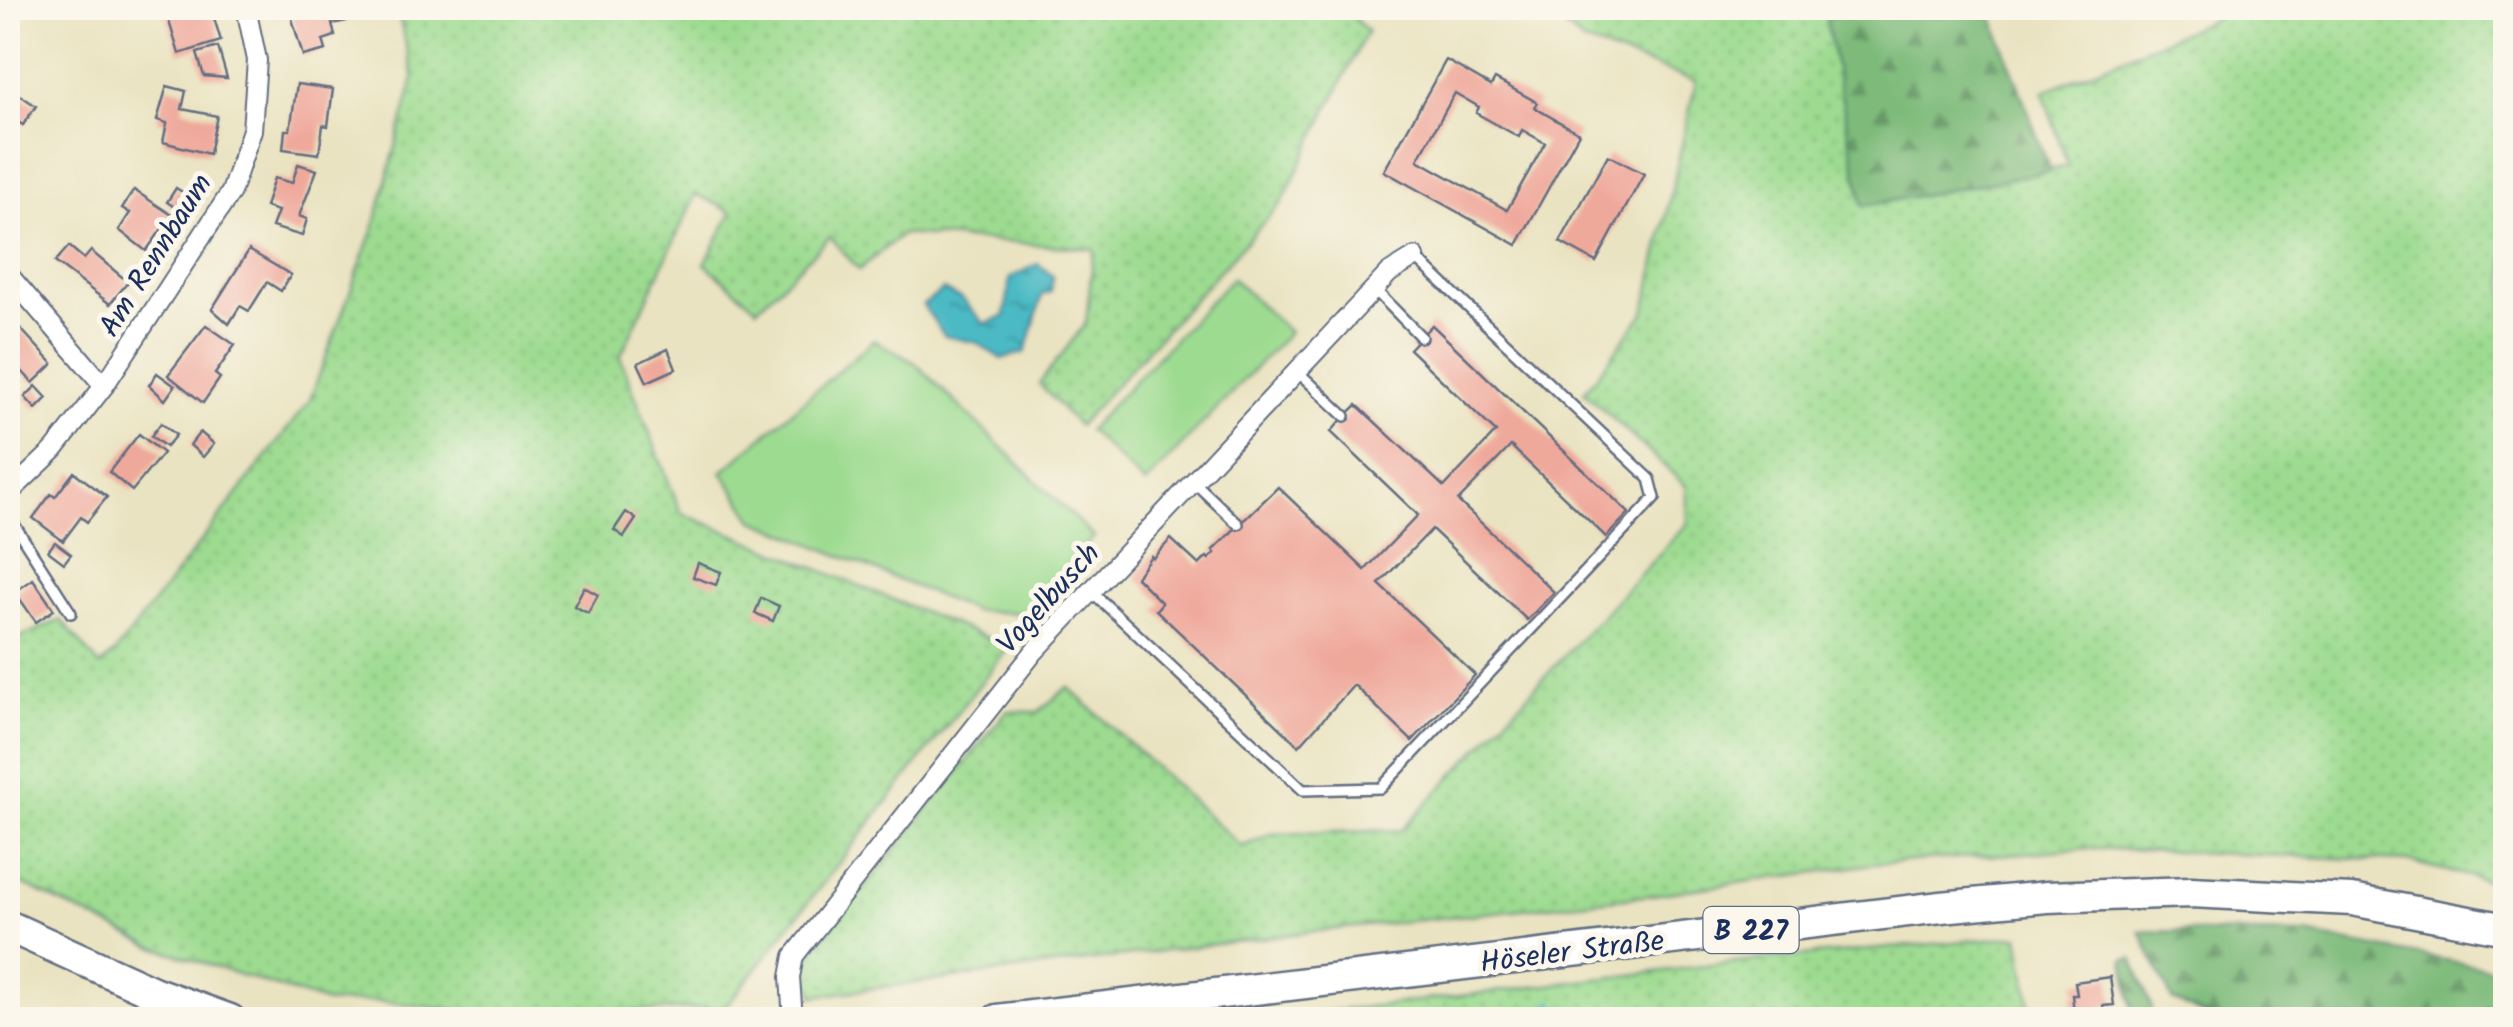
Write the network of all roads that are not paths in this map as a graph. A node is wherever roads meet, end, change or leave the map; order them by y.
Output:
1 (246, 8) edge
2 (1415, 257) joint
3 (8, 274) edge
4 (1374, 289) junction
5 (1421, 337) dead end
6 (1297, 370) junction
7 (104, 386) junction
8 (1345, 416) dead end
9 (1194, 482) junction
10 (8, 494) edge
11 (8, 515) edge
12 (1238, 524) dead end
13 (1091, 590) junction
14 (70, 613) dead end
15 (8, 926) edge
16 (2506, 928) edge
17 (230, 1020) edge
18 (792, 1020) edge
19 (997, 1020) edge

1 - 7 street, Am Rennbaum
2 - 4 street, Vogelbusch
2 - 13 lane
3 - 7 street
4 - 5 lane
4 - 6 street, Vogelbusch
6 - 8 lane
6 - 9 street, Vogelbusch
7 - 10 street, Am Rennbaum
9 - 12 lane
9 - 13 street, Vogelbusch
11 - 14 lane
13 - 18 street, Vogelbusch
15 - 17 main road
16 - 19 main road, Höseler Straße / B 227

